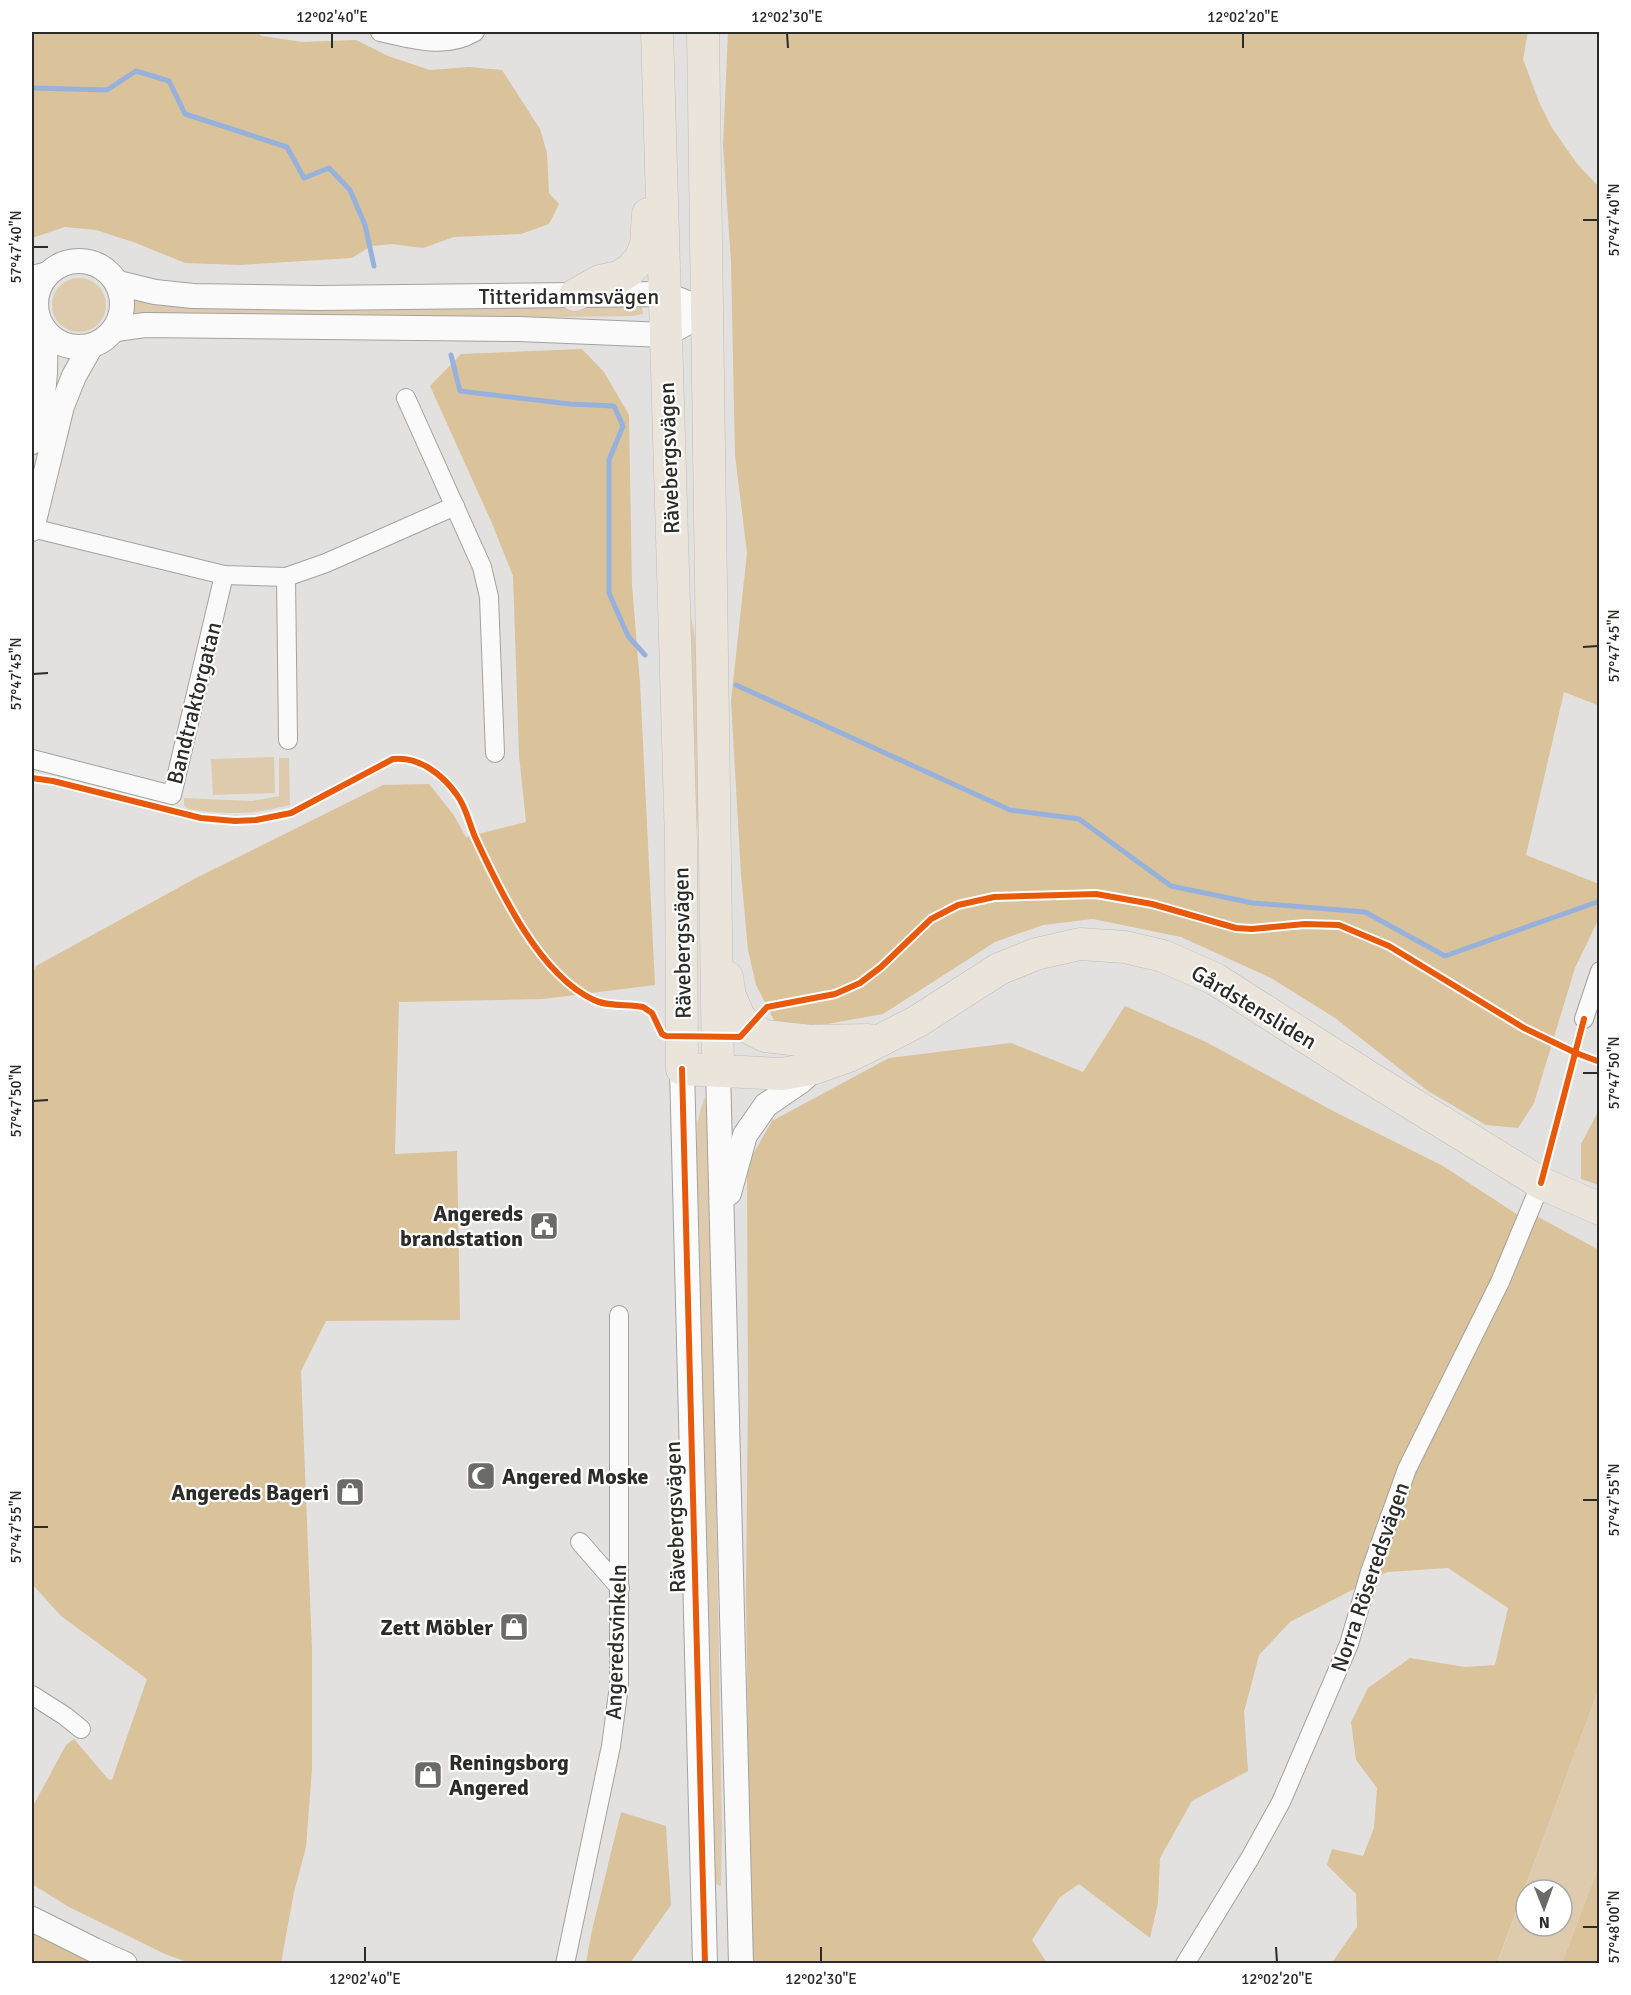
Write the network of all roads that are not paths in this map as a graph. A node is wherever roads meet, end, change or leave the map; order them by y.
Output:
1 (380, 32) edge
2 (475, 32) edge
3 (657, 32) edge
4 (703, 32) edge
5 (660, 137) junction
6 (42, 273) edge
7 (118, 282) junction
8 (664, 294) junction
9 (575, 295) junction
10 (708, 311) junction
11 (38, 324) edge
12 (116, 329) junction
13 (665, 335) junction
14 (91, 346) junction
15 (406, 398) dead end
16 (32, 442) edge
17 (455, 506) junction
18 (32, 528) edge
19 (224, 575) junction
20 (286, 577) junction
21 (288, 740) dead end
22 (495, 753) dead end
23 (32, 759) edge
24 (715, 908) junction
25 (1599, 971) edge
26 (1584, 1019) dead end
27 (883, 1039) junction
28 (816, 1068) junction
29 (682, 1070) junction
30 (718, 1070) junction
31 (1541, 1183) junction
32 (1599, 1209) edge
33 (722, 1231) junction
34 (620, 1316) dead end
35 (580, 1542) dead end
36 (620, 1588) junction
37 (32, 1695) edge
38 (81, 1729) dead end
39 (32, 1919) edge
40 (125, 1964) edge
41 (565, 1964) edge
42 (705, 1964) edge
43 (741, 1964) edge
44 (1185, 1964) edge

1 - 2 street
3 - 5 highway, Rävebergsvägen
4 - 10 highway, Rävebergsvägen
5 - 8 highway, Rävebergsvägen
5 - 9 highway
6 - 7 street
6 - 11 street
7 - 9 street, Titteridammsvägen
7 - 12 street
8 - 9 street, Titteridammsvägen
8 - 10 street, Titteridammsvägen
8 - 13 highway, Rävebergsvägen
10 - 13 street, Titteridammsvägen
10 - 24 highway, Rävebergsvägen
11 - 14 street
11 - 16 street
12 - 13 street, Titteridammsvägen
12 - 14 street
13 - 29 highway, Rävebergsvägen
14 - 18 street
15 - 17 street
17 - 20 street
17 - 22 street
18 - 19 street
19 - 20 street
19 - 23 street, Bandtraktorgatan
20 - 21 street
24 - 27 highway
24 - 30 highway, Rävebergsvägen
25 - 26 street
27 - 28 highway, Gårdstensliden
27 - 31 highway, Gårdstensliden
28 - 30 highway, Gårdstensliden
28 - 33 street, Rävebergsvägen
29 - 30 highway, Gårdstensliden
29 - 42 street, Rävebergsvägen
30 - 33 street, Rävebergsvägen
31 - 32 highway, Gårdstensliden
31 - 44 street, Norra Röseredsvägen
33 - 43 street, Rävebergsvägen
34 - 36 street, Angeredsvinkeln
35 - 36 street
36 - 41 street, Angeredsvinkeln
37 - 38 street
39 - 40 street

